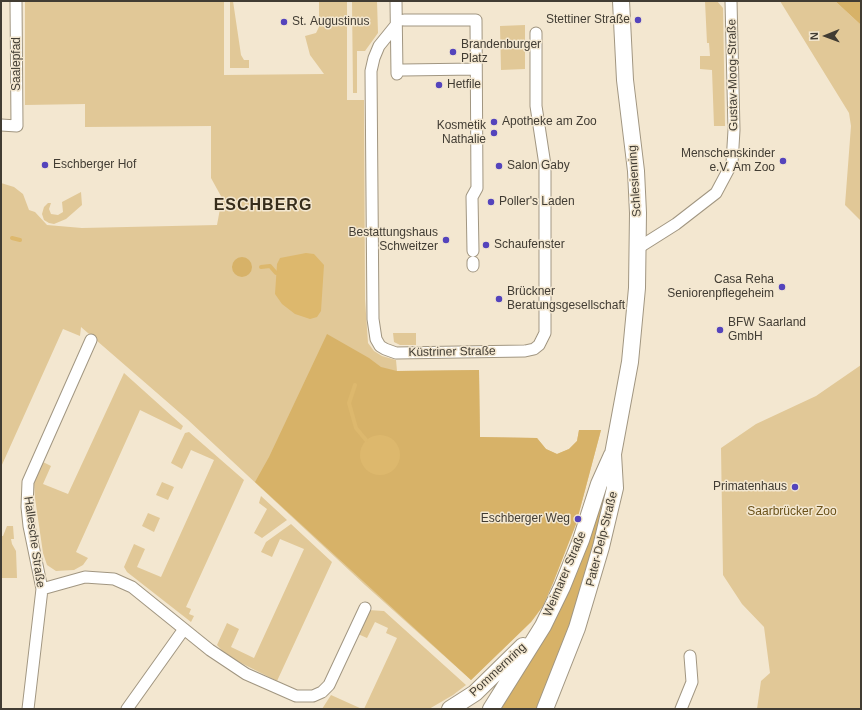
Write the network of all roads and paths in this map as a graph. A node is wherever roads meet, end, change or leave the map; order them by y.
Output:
1 (16, 1) edge
2 (396, 1) edge
3 (621, 1) edge
4 (731, 1) edge
5 (400, 23) junction
6 (536, 33) dead end
7 (476, 69) junction
8 (1, 125) edge
9 (638, 248) junction
10 (473, 260) dead end
11 (91, 340) dead end
12 (630, 362) joint
13 (613, 454) junction
14 (42, 589) junction
15 (365, 608) dead end
16 (542, 626) junction
17 (184, 629) junction
18 (690, 656) dead end
19 (28, 709) edge
20 (127, 709) edge
21 (450, 709) edge
22 (491, 709) edge
23 (545, 709) edge
24 (681, 709) edge

1 - 8 street, Saalepfad
2 - 5 street
3 - 9 street, Schlesienring
4 - 9 street, Gustav-Moog-Straße
5 - 6 street, Küstriner Straße
5 - 7 street
5 - 7 street
7 - 10 street
9 - 12 street, Schlesienring
11 - 14 street, Hallesche Straße
12 - 13 street, Pater-Delp-Straße
13 - 16 street, Weimarer Straße
13 - 23 street, Pater-Delp-Straße
14 - 17 street
14 - 19 street, Hallesche Straße
15 - 17 street
16 - 21 street, Pommernring
16 - 22 street, Weimarer Straße
17 - 20 street
18 - 24 street

